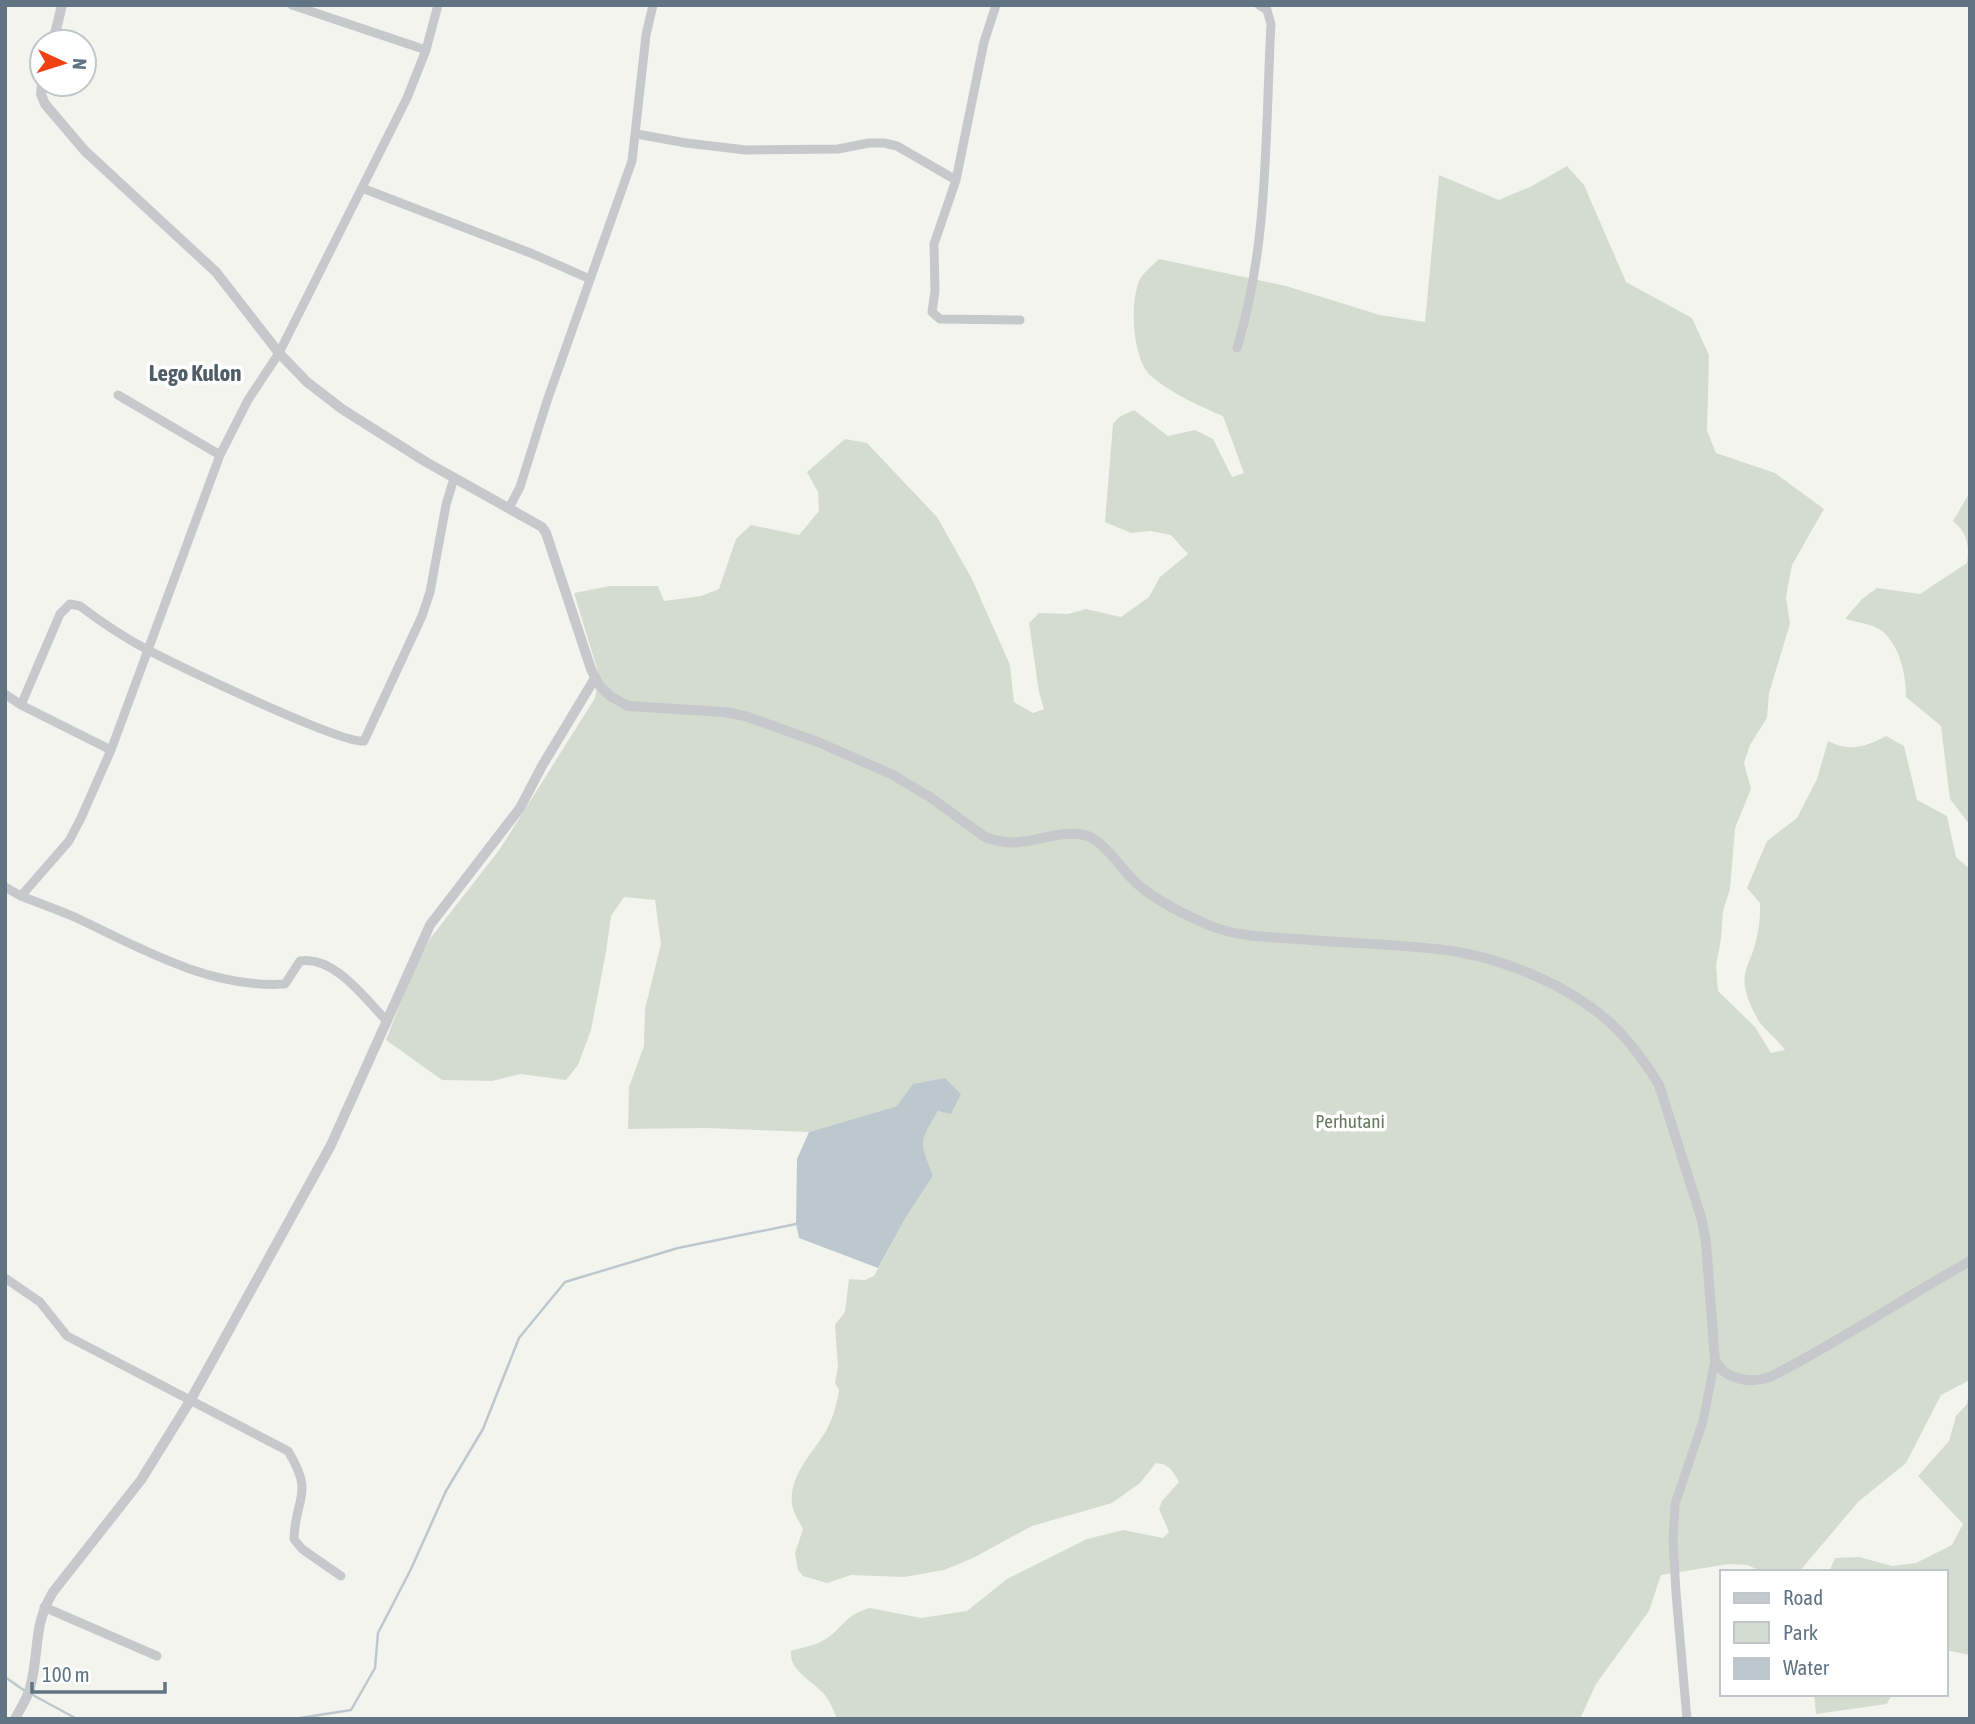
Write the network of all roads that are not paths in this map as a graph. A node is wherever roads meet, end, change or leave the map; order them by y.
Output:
1 (62, 5) edge
2 (292, 5) edge
3 (438, 5) edge
4 (653, 5) edge
5 (996, 5) edge
6 (1259, 5) edge
7 (56, 28) edge
8 (426, 50) junction
9 (43, 98) edge
10 (637, 134) junction
11 (956, 180) junction
12 (362, 188) junction
13 (590, 279) junction
14 (1020, 320) dead end
15 (1237, 348) dead end
16 (279, 353) junction
17 (118, 395) dead end
18 (220, 456) junction
19 (454, 478) junction
20 (509, 508) junction
21 (146, 649) junction
22 (594, 678) junction
23 (5, 694) edge
24 (21, 705) junction
25 (111, 750) junction
26 (5, 887) edge
27 (21, 896) junction
28 (387, 1021) junction
29 (1970, 1261) edge
30 (5, 1278) edge
31 (1715, 1360) junction
32 (190, 1401) junction
33 (341, 1576) dead end
34 (44, 1607) junction
35 (157, 1656) dead end
36 (15, 1719) edge
37 (1687, 1719) edge

1 - 7 street
2 - 8 street
3 - 8 street
4 - 10 street
5 - 11 street
6 - 15 street
8 - 12 street
9 - 16 street
10 - 11 street
10 - 13 street
11 - 14 street
12 - 13 street
12 - 16 street
13 - 20 street
16 - 18 street
16 - 19 street
17 - 18 street
18 - 21 street
19 - 20 street
19 - 21 street
20 - 22 street
21 - 24 street
21 - 25 street
22 - 28 street
22 - 31 street
23 - 24 street
24 - 25 street
25 - 27 street
26 - 27 street
27 - 28 street
28 - 32 street
29 - 31 street
30 - 32 street
31 - 37 street
32 - 33 street
32 - 34 street
34 - 35 street
34 - 36 street

